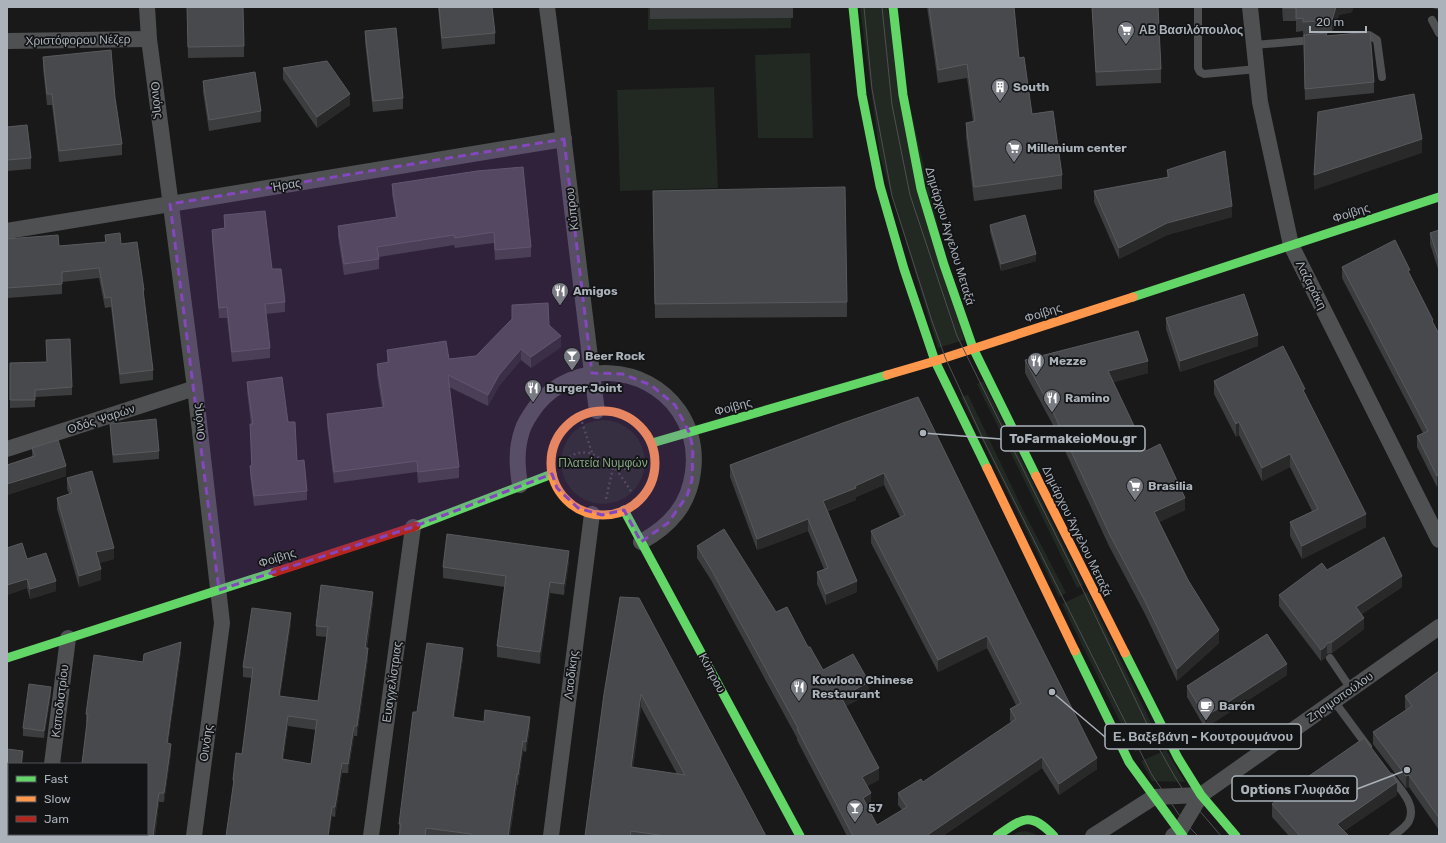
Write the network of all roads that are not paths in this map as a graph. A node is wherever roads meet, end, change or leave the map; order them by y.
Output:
1 (147, 7) edge
2 (547, 7) edge
3 (853, 7) edge
4 (894, 7) edge
5 (1198, 7) edge
6 (1250, 7) edge
7 (1432, 20) dead end
8 (1439, 33) edge
9 (1354, 36) edge
10 (149, 39) junction
11 (1324, 39) edge
12 (7, 41) edge
13 (1254, 46) junction
14 (1257, 69) junction
15 (1382, 77) dead end
16 (564, 139) junction
17 (1439, 197) edge
18 (170, 204) junction
19 (7, 231) edge
20 (1290, 245) junction
21 (973, 348) junction
22 (934, 361) junction
23 (592, 373) junction
24 (195, 388) junction
25 (597, 411) junction
26 (689, 432) junction
27 (652, 443) junction
28 (7, 449) edge
29 (552, 474) junction
30 (520, 485) junction
31 (624, 510) junction
32 (597, 514) junction
33 (413, 527) junction
34 (1439, 540) edge
35 (641, 542) junction
36 (219, 590) junction
37 (1439, 627) edge
38 (68, 638) junction
39 (7, 658) edge
40 (1330, 658) dead end
41 (1351, 689) junction
42 (1334, 701) junction
43 (1371, 751) edge
44 (52, 763) edge
45 (1385, 770) edge
46 (1201, 795) junction
47 (1154, 797) junction
48 (1178, 835) edge
49 (194, 836) edge
50 (371, 836) edge
51 (551, 836) edge
52 (800, 836) edge
53 (997, 836) edge
54 (1054, 836) edge
55 (1093, 836) edge
56 (1236, 836) edge
57 (1393, 836) edge

1 - 10 street, Οινόης
2 - 16 street, Κύπρου
3 - 22 street
4 - 21 street, Δημάρχου Άγγελου Μεταξά
5 - 14 lane
6 - 13 street, Λαζαράκη
7 - 8 lane
9 - 15 lane
10 - 12 street, Χριστόφορου Νέζερ
10 - 18 street, Οινόης
11 - 13 lane
13 - 14 street, Λαζαράκη
14 - 20 street, Λαζαράκη
16 - 18 street, Ήρας
16 - 23 street, Κύπρου
17 - 20 street, Φοίβης
18 - 19 street, Ήρας
18 - 24 street, Οινόης
20 - 21 street, Φοίβης
20 - 34 street, Λαζαράκη
21 - 22 street, Φοίβης
21 - 46 street, Δημάρχου Άγγελου Μεταξά
22 - 26 street, Φοίβης
22 - 47 street
23 - 25 street, Κύπρου
23 - 26 street
23 - 30 street
24 - 28 street, Οδóς Ψαρών
24 - 36 street, Οινόης
25 - 27 street
25 - 29 street
26 - 27 street, Φοίβης
26 - 35 street
27 - 31 street
29 - 30 street, Φοίβης
29 - 32 street
30 - 33 street, Φοίβης
31 - 32 street
31 - 35 street, Κύπρου
32 - 51 street, Λαοδίκης
33 - 36 street, Φοίβης
33 - 50 street, Ευαγγελίστριας
35 - 52 street, Κύπρου
36 - 38 street, Φοίβης
36 - 49 street, Οινόης
37 - 41 street, Ζησιμοπούλου
38 - 39 street, Φοίβης
38 - 44 street, Καποδιστρίου
40 - 41 lane
41 - 42 street, Ζησιμοπούλου
42 - 43 lane
42 - 46 street, Ζησιμοπούλου
45 - 57 lane
46 - 47 street
46 - 48 street, Ζησιμοπούλου
46 - 56 street, Δημάρχου Άγγελου Μεταξά
47 - 48 street
47 - 55 street
53 - 54 street

